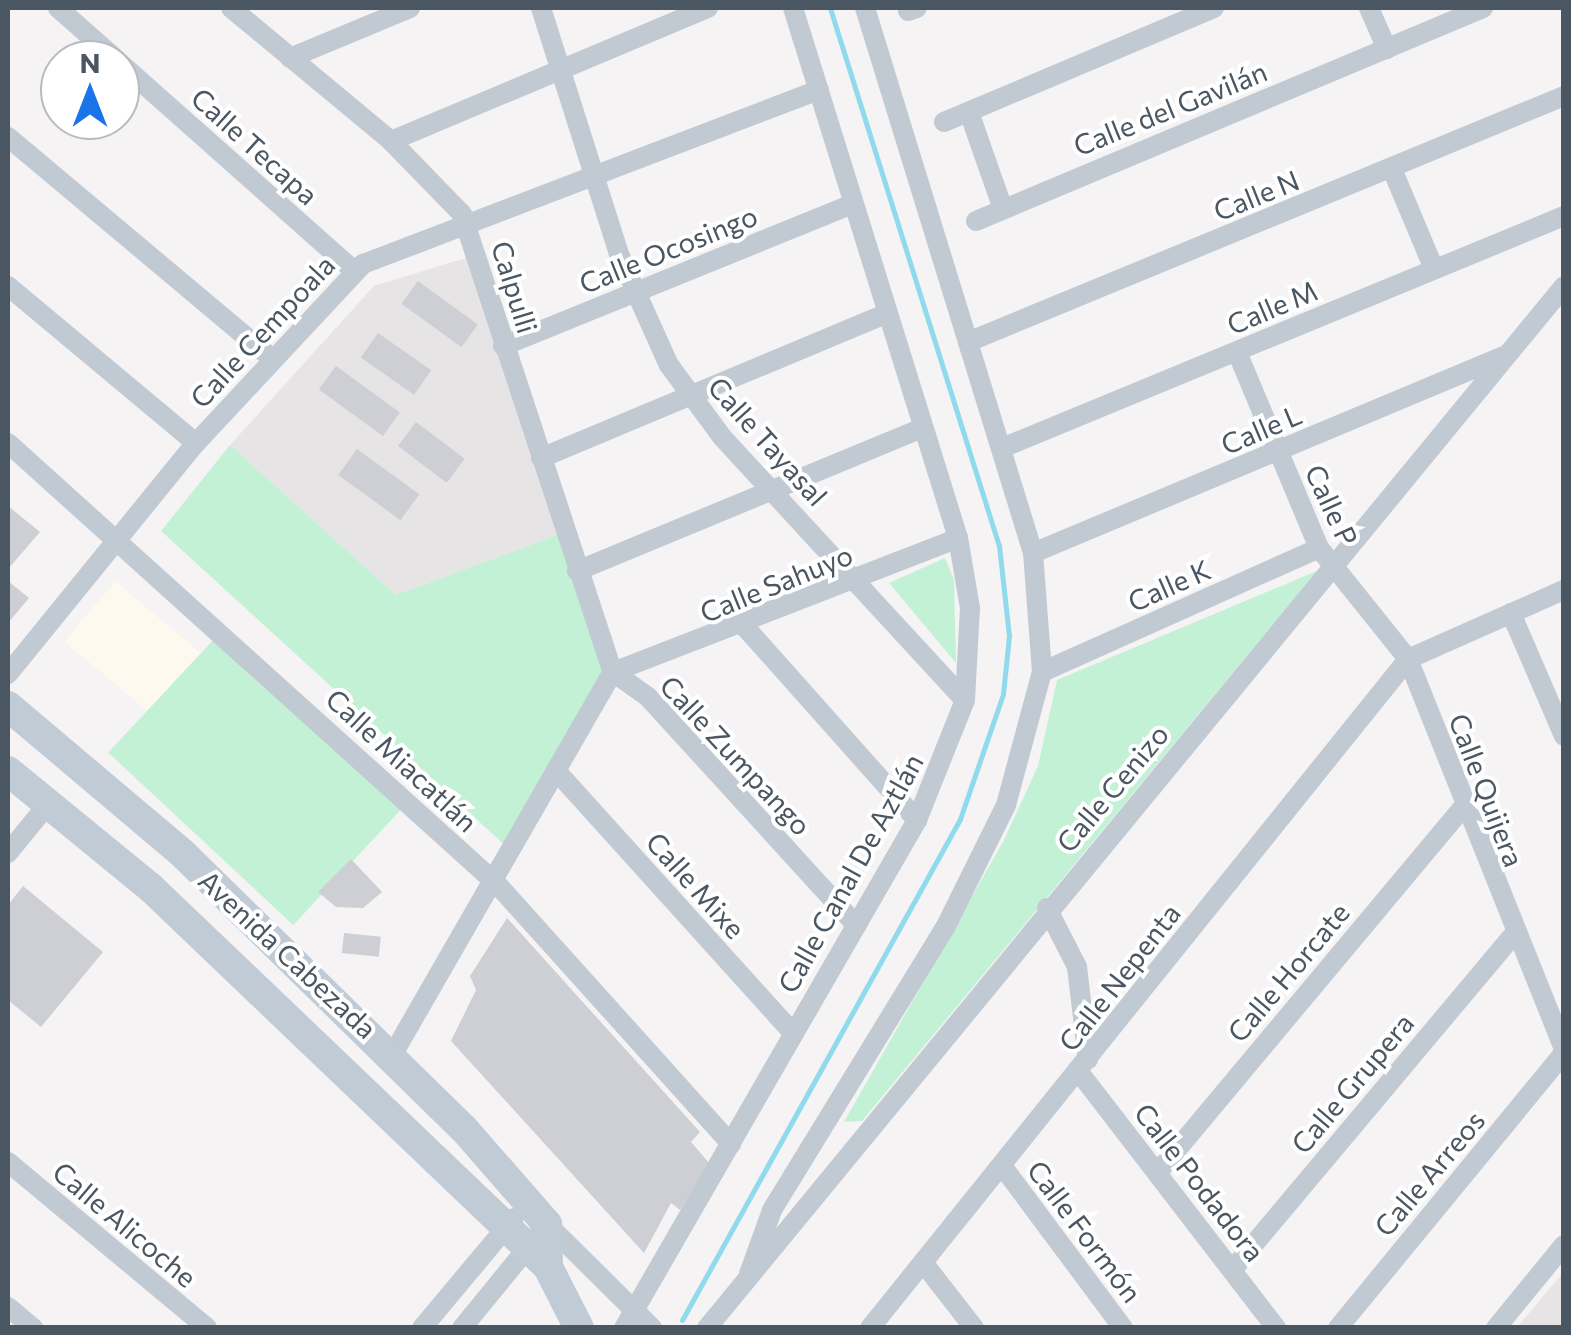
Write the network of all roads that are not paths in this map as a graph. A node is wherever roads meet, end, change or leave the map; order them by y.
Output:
1 (58, 8) edge
2 (231, 8) edge
3 (410, 8) edge
4 (541, 8) edge
5 (708, 8) edge
6 (793, 8) edge
7 (865, 8) edge
8 (1214, 8) edge
9 (1369, 8) edge
10 (1483, 8) edge
11 (94, 40) edge
12 (1387, 50) junction
13 (290, 58) junction
14 (564, 70) junction
15 (140, 81) edge
16 (819, 90) junction
17 (1564, 96) edge
18 (969, 112) junction
19 (944, 122) dead end
20 (8, 137) edge
21 (391, 140) junction
22 (1392, 169) junction
23 (596, 180) junction
24 (853, 204) junction
25 (1002, 206) junction
26 (1564, 216) edge
27 (976, 221) dead end
28 (467, 225) junction
29 (1434, 269) junction
30 (354, 271) junction
31 (8, 286) edge
32 (1564, 286) edge
33 (633, 292) junction
34 (886, 314) junction
35 (968, 342) junction
36 (504, 346) junction
37 (1237, 352) junction
38 (1510, 354) junction
39 (272, 359) junction
40 (689, 397) junction
41 (923, 428) junction
42 (196, 443) junction
43 (8, 444) edge
44 (1002, 448) junction
45 (1277, 452) junction
46 (541, 458) junction
47 (774, 490) junction
48 (119, 536) junction
49 (958, 538) junction
50 (1319, 548) junction
51 (1033, 553) junction
52 (577, 570) junction
53 (1332, 570) junction
54 (858, 580) junction
55 (1564, 590) edge
56 (1511, 612) junction
57 (745, 628) junction
58 (1408, 659) junction
59 (612, 672) junction
60 (1042, 672) junction
61 (8, 674) edge
62 (965, 700) junction
63 (8, 706) edge
64 (1564, 736) edge
65 (8, 770) edge
66 (559, 774) junction
67 (48, 804) junction
68 (1462, 809) junction
69 (917, 820) junction
70 (8, 853) edge
71 (497, 884) junction
72 (1047, 908) junction
73 (856, 925) junction
74 (1515, 933) junction
75 (792, 1032) junction
76 (1564, 1052) edge
77 (393, 1054) junction
78 (1084, 1066) junction
79 (848, 1092) junction
80 (876, 1120) junction
81 (731, 1144) junction
82 (8, 1162) edge
83 (1003, 1167) junction
84 (1158, 1172) junction
85 (537, 1212) junction
86 (503, 1230) junction
87 (1564, 1246) edge
88 (537, 1260) junction
89 (925, 1264) junction
90 (1233, 1269) junction
91 (749, 1274) junction
92 (8, 1306) edge
93 (630, 1319) edge
94 (33, 1328) edge
95 (207, 1328) edge
96 (422, 1328) edge
97 (462, 1328) edge
98 (578, 1328) edge
99 (652, 1328) edge
100 (706, 1328) edge
101 (870, 1328) edge
102 (974, 1328) edge
103 (1123, 1328) edge
104 (1276, 1328) edge
105 (1338, 1328) edge
106 (1496, 1328) edge

1 - 11 street, Calle Tecapa
2 - 13 street, Calpulli
3 - 13 street
4 - 14 street, Calle Tayasal
5 - 14 street
6 - 16 street, Calle Canal De Aztlán
7 - 35 street
8 - 18 street
9 - 12 street
10 - 12 street, Calle del Gavilán
12 - 25 street, Calle del Gavilán
13 - 21 street, Calpulli
14 - 21 street
14 - 23 street, Calle Tayasal
15 - 30 street, Calle Tecapa
16 - 23 street, Calle Cempoala
16 - 24 street, Calle Canal De Aztlán
17 - 22 street, Calle N
18 - 19 street
18 - 25 street
20 - 39 street
21 - 28 street, Calpulli
22 - 29 street
22 - 35 street, Calle N
23 - 28 street, Calle Cempoala
23 - 33 street, Calle Tayasal
24 - 33 street, Calle Ocosingo
24 - 34 street, Calle Canal De Aztlán
25 - 27 street, Calle del Gavilán
26 - 29 street, Calle M
28 - 30 street, Calle Cempoala
28 - 36 street, Calpulli
29 - 37 street, Calle M
30 - 39 street, Calle Cempoala
31 - 42 street
32 - 38 street, Calle Cenizo
33 - 36 street, Calle Ocosingo
33 - 40 street, Calle Tayasal
34 - 40 street
34 - 41 street, Calle Canal De Aztlán
35 - 44 street
36 - 46 street, Calpulli
37 - 44 street, Calle M
37 - 45 street, Calle P
38 - 45 street, Calle L
38 - 53 street, Calle Cenizo
39 - 42 street, Calle Cempoala
40 - 46 street
40 - 47 street, Calle Tayasal
41 - 47 street
41 - 49 street, Calle Canal De Aztlán
42 - 48 street, Calle Cempoala
43 - 48 street, Calle Miacatlán
44 - 51 street
45 - 50 street, Calle P
45 - 51 street, Calle L
46 - 52 street, Calpulli
47 - 52 street
47 - 54 street, Calle Tayasal
48 - 61 street, Calle Cempoala
48 - 71 street, Calle Miacatlán
49 - 54 street, Calle Sahuyo
49 - 62 street, Calle Canal De Aztlán
50 - 53 street, Calle P
50 - 60 street, Calle K
51 - 60 street
52 - 59 street, Calpulli
53 - 58 street, Calle Quijera
53 - 72 street, Calle Cenizo
54 - 57 street, Calle Sahuyo
54 - 62 street, Calle Tayasal
55 - 56 street
56 - 58 street
56 - 64 street
57 - 59 street, Calle Sahuyo
57 - 69 street
58 - 68 street, Calle Quijera
58 - 78 street, Calle Nepenta
59 - 66 street
59 - 73 street, Calle Zumpango
60 - 79 street
62 - 69 street, Calle Canal De Aztlán
63 - 77 main road, Avenida Cabezada
65 - 67 main road, Avenida Cabezada
66 - 71 street
66 - 75 street, Calle Mixe
67 - 70 street
67 - 86 main road, Avenida Cabezada
68 - 74 street, Calle Quijera
68 - 84 street, Calle Horcate
69 - 73 street, Calle Canal De Aztlán
71 - 77 street
71 - 81 street, Calle Miacatlán
72 - 78 street
72 - 80 street, Calle Cenizo
73 - 75 street, Calle Canal De Aztlán
74 - 76 street, Calle Quijera
74 - 90 street, Calle Grupera
75 - 81 street, Calle Canal De Aztlán
76 - 105 street, Calle Arreos
77 - 85 main road, Avenida Cabezada
78 - 83 street, Calle Nepenta
78 - 84 street, Calle Podadora
79 - 80 street
79 - 91 street
80 - 91 street, Calle Cenizo
81 - 93 street, Calle Canal De Aztlán
82 - 95 street, Calle Alicoche
83 - 89 street, Calle Nepenta
83 - 103 street, Calle Formón
84 - 90 street, Calle Podadora
85 - 86 street
85 - 88 main road, Avenida Cabezada
85 - 93 street, Avenida Cabezada
86 - 88 main road, Avenida Cabezada
86 - 96 street
87 - 106 street
88 - 97 street
88 - 98 main road, Avenida Cabezada
89 - 101 street, Calle Nepenta
89 - 102 street
90 - 104 street, Calle Podadora
91 - 100 street, Calle Cenizo
92 - 94 street
93 - 99 street, Avenida Cabezada

